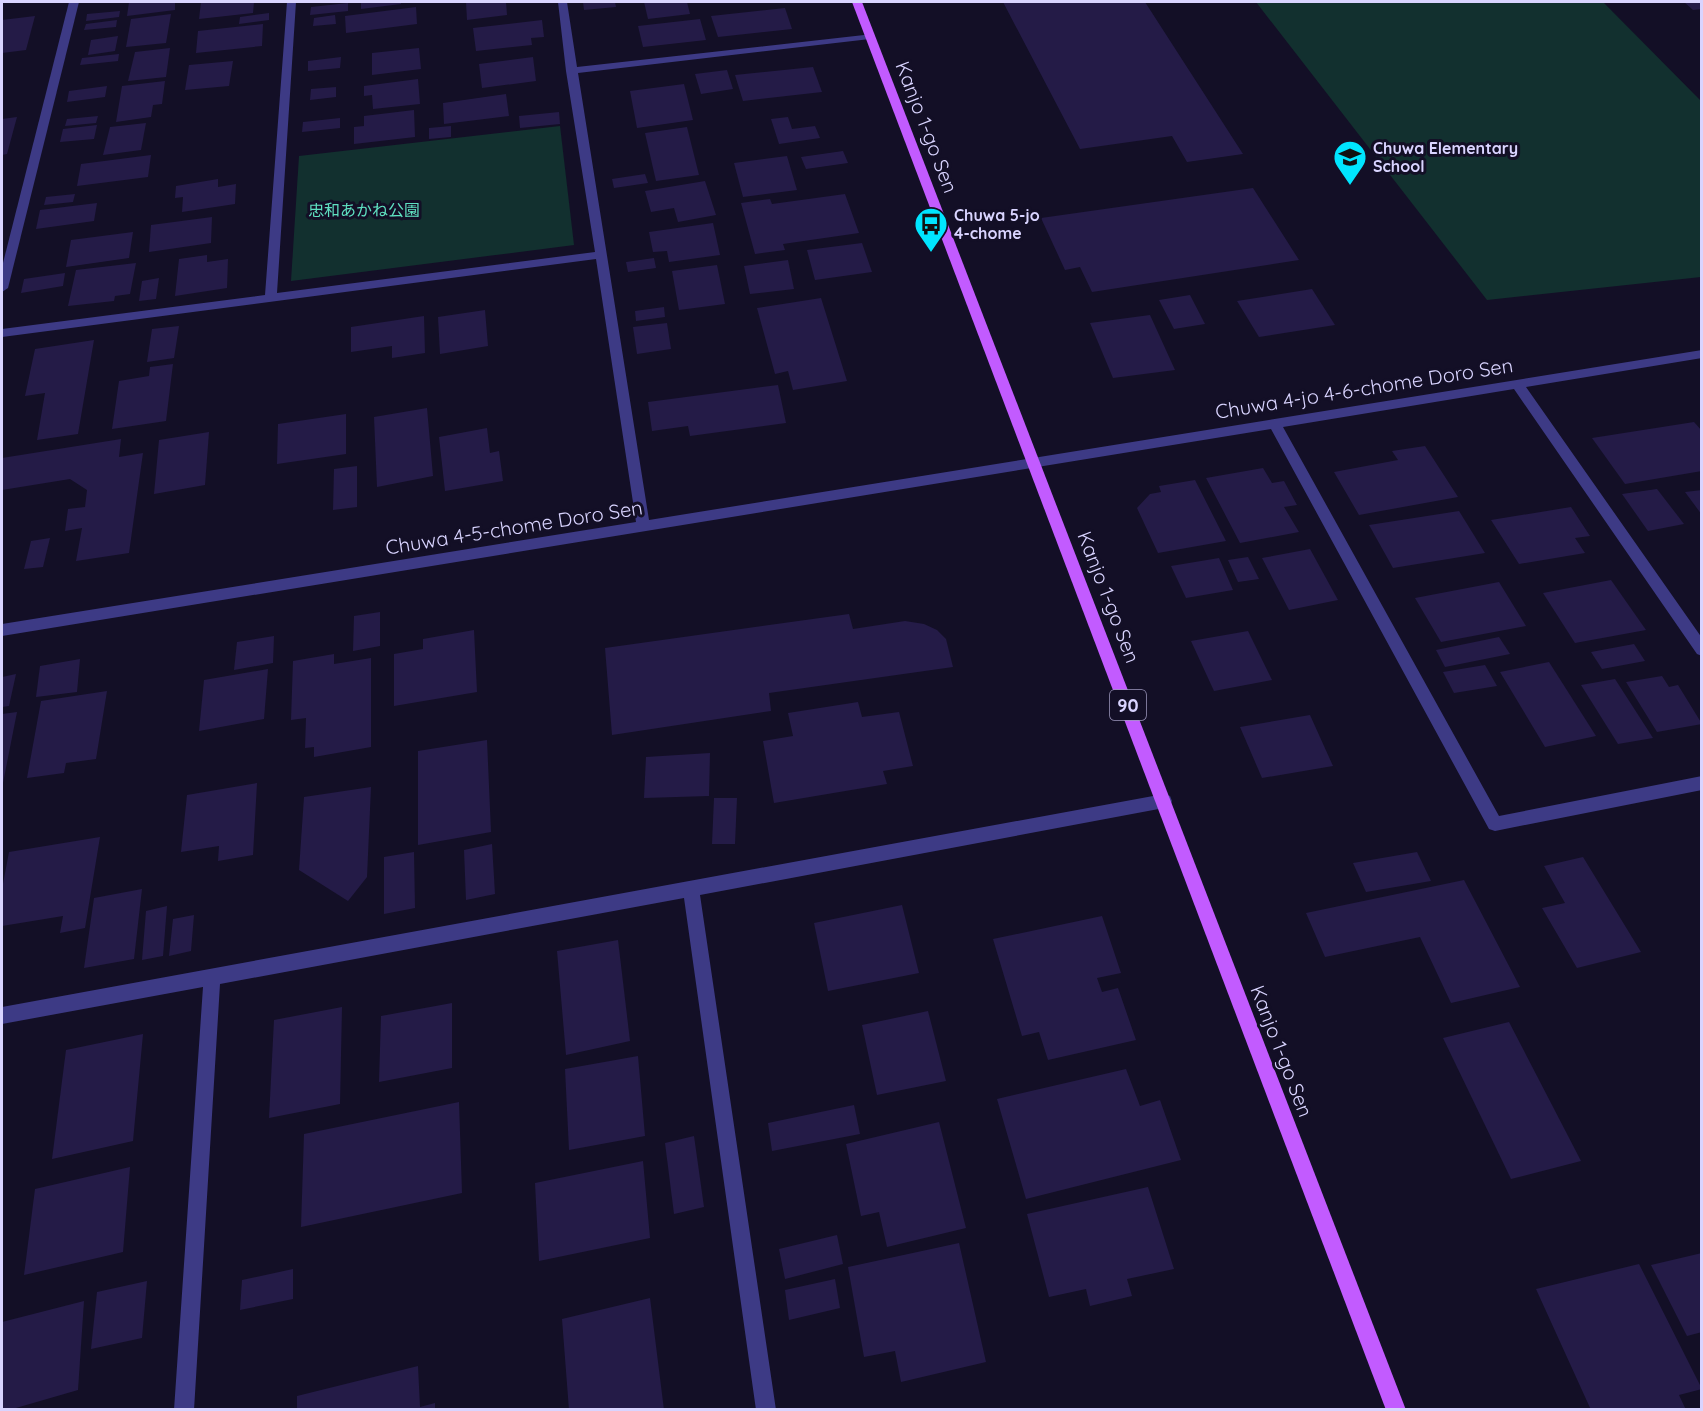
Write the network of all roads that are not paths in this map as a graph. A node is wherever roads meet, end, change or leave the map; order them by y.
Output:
1 (74, 2) edge
2 (291, 2) edge
3 (562, 2) edge
4 (857, 2) edge
5 (870, 36) junction
6 (572, 71) junction
7 (600, 255) junction
8 (2, 288) edge
9 (271, 298) junction
10 (2, 333) edge
11 (1701, 354) edge
12 (1517, 383) junction
13 (1274, 422) junction
14 (1033, 463) junction
15 (643, 526) junction
16 (2, 630) edge
17 (1701, 650) edge
18 (1701, 783) edge
19 (1164, 801) junction
20 (691, 889) junction
21 (212, 977) junction
22 (2, 1016) edge
23 (184, 1410) edge
24 (766, 1410) edge
25 (1396, 1410) edge

1 - 8 street
2 - 9 street
3 - 6 street
4 - 5 main road, Kanjo 1-go Sen / 90
5 - 6 street
5 - 14 main road, Kanjo 1-go Sen / 90
6 - 7 street
7 - 9 street
7 - 15 street
9 - 10 street
11 - 12 street, Chuwa 4-jo 4-6-chome Doro Sen
12 - 13 street, Chuwa 4-jo 4-6-chome Doro Sen
12 - 17 street
13 - 14 street, Chuwa 4-jo 4-6-chome Doro Sen
13 - 18 street
14 - 15 street, Chuwa 4-5-chome Doro Sen
14 - 19 main road, Kanjo 1-go Sen / 90
15 - 16 street, Chuwa 4-5-chome Doro Sen
19 - 20 street
19 - 25 main road, Kanjo 1-go Sen / 90
20 - 21 street
20 - 24 street
21 - 22 street
21 - 23 street

